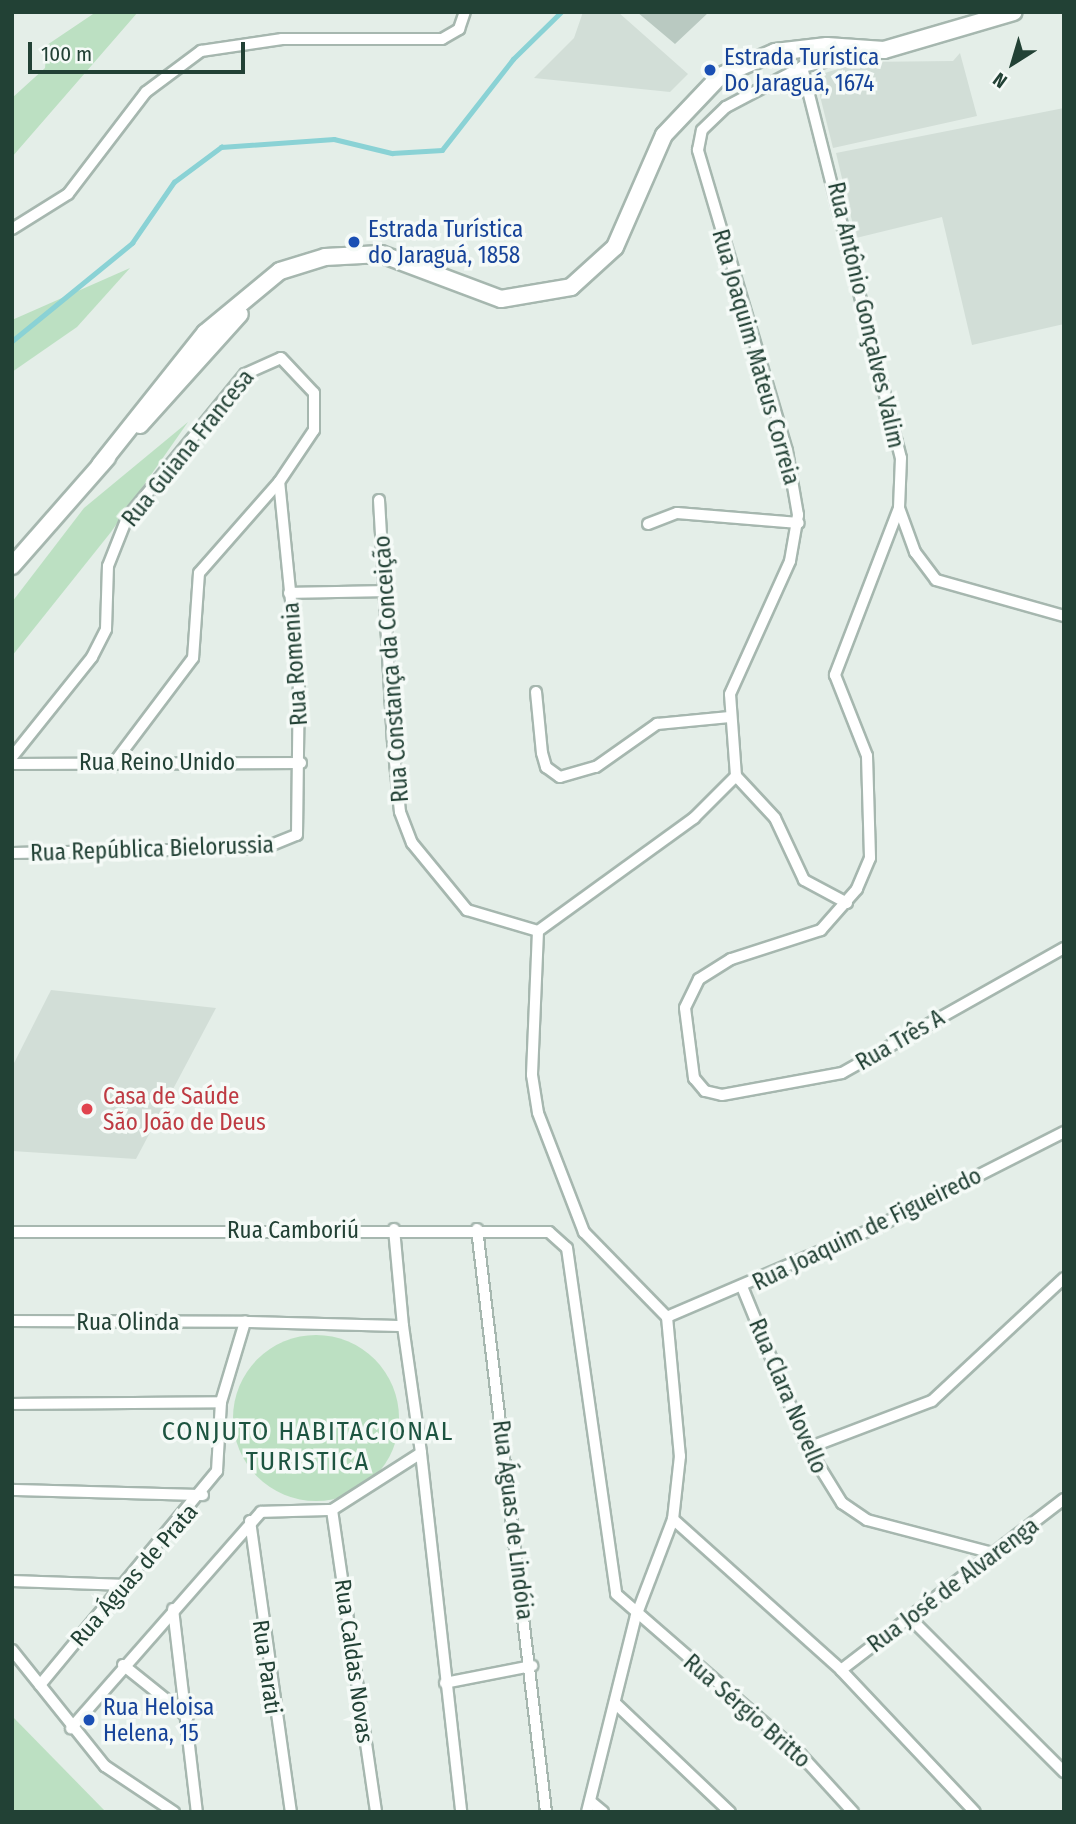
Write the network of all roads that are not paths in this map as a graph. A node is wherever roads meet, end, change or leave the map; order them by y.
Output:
1 (465, 12) edge
2 (1014, 12) edge
3 (827, 46) junction
4 (884, 50) junction
5 (802, 67) junction
6 (12, 229) edge
7 (279, 482) junction
8 (379, 500) dead end
9 (899, 508) junction
10 (799, 523) junction
11 (648, 524) dead end
12 (12, 566) edge
13 (385, 591) junction
14 (289, 593) junction
15 (1064, 616) edge
16 (536, 692) dead end
17 (730, 717) junction
18 (12, 757) edge
19 (116, 760) junction
20 (302, 763) junction
21 (12, 764) edge
22 (736, 776) junction
23 (291, 842) joint
24 (12, 853) edge
25 (847, 903) junction
26 (538, 931) junction
27 (1064, 948) edge
28 (722, 1096) joint
29 (1064, 1132) edge
30 (394, 1229) junction
31 (477, 1229) junction
32 (12, 1232) edge
33 (1064, 1278) edge
34 (743, 1289) junction
35 (667, 1317) junction
36 (12, 1321) edge
37 (244, 1322) junction
38 (403, 1326) junction
39 (221, 1402) junction
40 (12, 1404) edge
41 (808, 1448) junction
42 (421, 1453) junction
43 (12, 1490) edge
44 (203, 1496) junction
45 (1064, 1499) edge
46 (332, 1510) junction
47 (673, 1519) junction
48 (250, 1521) junction
49 (996, 1554) junction
50 (12, 1581) edge
51 (127, 1585) junction
52 (173, 1609) junction
53 (636, 1616) junction
54 (911, 1618) junction
55 (12, 1650) edge
56 (123, 1665) junction
57 (532, 1666) junction
58 (841, 1671) junction
59 (445, 1683) junction
60 (40, 1685) junction
61 (616, 1704) junction
62 (188, 1717) junction
63 (71, 1728) junction
64 (1064, 1772) edge
65 (589, 1807) edge
66 (174, 1812) edge
67 (197, 1812) edge
68 (291, 1812) edge
69 (376, 1812) edge
70 (461, 1812) edge
71 (546, 1812) edge
72 (603, 1812) edge
73 (730, 1812) edge
74 (853, 1812) edge
75 (975, 1812) edge

1 - 6 street
2 - 4 main road
3 - 4 main road
3 - 5 street
3 - 12 main road
4 - 5 street, Rua Joaquim Mateus Correia
5 - 9 street, Rua Antônio Gonçalves Valim
5 - 10 street, Rua Joaquim Mateus Correia
7 - 14 street, Rua Romenia
7 - 18 street, Rua Guiana Francesa
7 - 19 street
8 - 13 street, Rua Constança da Conceição
9 - 15 street
9 - 25 street, Rua Antônio Gonçalves Valim
10 - 11 street
10 - 17 street, Rua Joaquim Mateus Correia
13 - 14 street
13 - 26 street, Rua Constança da Conceição
14 - 20 street, Rua Romenia
16 - 17 street
17 - 22 street, Rua Joaquim Mateus Correia
19 - 20 street, Rua Reino Unido
19 - 21 street, Rua Reino Unido
20 - 23 street, Rua Romenia
22 - 25 street
22 - 26 street
23 - 24 street, Rua República Bielorussia
25 - 28 street, Rua Antônio Gonçalves Valim
26 - 35 street
27 - 28 street, Rua Três A
29 - 34 street, Rua Joaquim de Figueiredo
30 - 31 street, Rua Camboriú
30 - 32 street, Rua Camboriú
30 - 38 street
31 - 53 street, Rua Camboriú
31 - 57 street, Rua Águas de Lindóia
33 - 41 street
34 - 35 street, Rua Joaquim de Figueiredo
34 - 41 street, Rua Clara Novello
35 - 47 street
36 - 37 street, Rua Olinda
37 - 38 street, Rua Olinda
37 - 39 street
38 - 42 street
39 - 40 street
39 - 44 street, Rua Águas de Prata
41 - 49 street, Rua Clara Novello
42 - 46 street
42 - 59 street
43 - 44 street
44 - 51 street, Rua Águas de Prata
45 - 49 street, Rua José de Alvarenga
46 - 48 street
46 - 69 street, Rua Caldas Novas
47 - 53 street
47 - 58 street
48 - 52 street
48 - 68 street, Rua Parati
49 - 54 street, Rua José de Alvarenga
50 - 51 street
51 - 60 street, Rua Águas de Prata
52 - 56 street
52 - 62 street
53 - 61 street
53 - 74 street, Rua Sérgio Britto
54 - 58 street, Rua José de Alvarenga
54 - 64 street
55 - 60 street
56 - 62 street
56 - 63 street
57 - 59 street
57 - 71 street, Rua Águas de Lindóia
58 - 75 street
59 - 70 street
60 - 63 street
61 - 65 street
61 - 73 street
62 - 67 street
63 - 66 street
65 - 72 street

